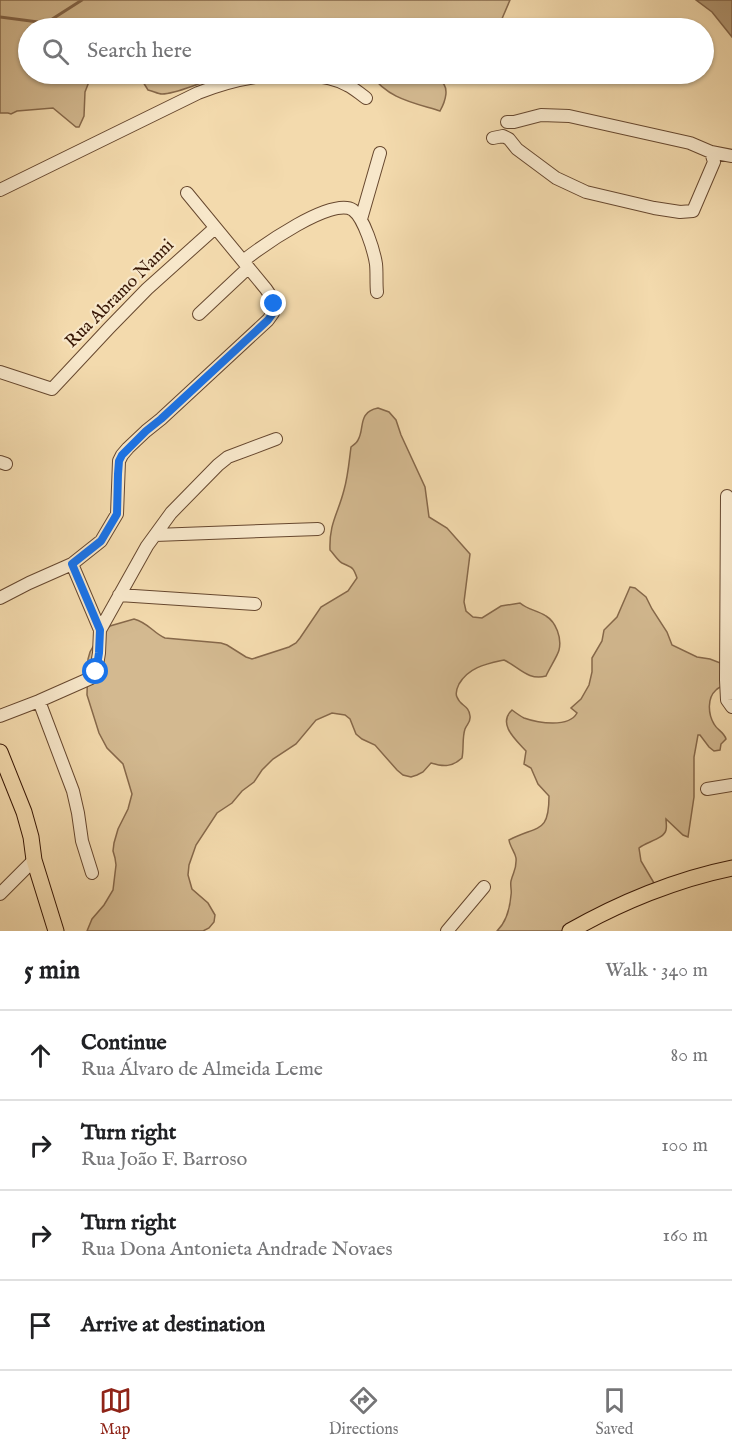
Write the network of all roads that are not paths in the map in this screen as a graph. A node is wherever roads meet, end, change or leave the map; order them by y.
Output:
1 (222, 84) edge
2 (346, 84) edge
3 (366, 98) dead end
4 (507, 122) dead end
5 (493, 138) dead end
6 (711, 152) junction
7 (380, 153) dead end
8 (732, 156) edge
9 (0, 190) edge
10 (187, 193) dead end
11 (361, 219) junction
12 (215, 228) junction
13 (246, 264) junction
14 (377, 292) dead end
15 (200, 314) dead end
16 (0, 372) edge
17 (276, 439) dead end
18 (727, 496) dead end
19 (318, 529) dead end
20 (155, 535) junction
21 (72, 564) junction
22 (119, 595) junction
23 (0, 598) edge
24 (255, 604) dead end
25 (100, 630) junction
26 (39, 701) junction
27 (729, 704) edge
28 (0, 716) edge
29 (0, 752) edge
30 (732, 785) edge
31 (707, 789) dead end
32 (34, 860) junction
33 (732, 868) edge
34 (92, 873) dead end
35 (484, 887) dead end
36 (0, 894) edge
37 (54, 930) edge
38 (447, 931) edge
39 (570, 931) edge

1 - 9 street
2 - 3 street
4 - 6 street
5 - 6 street
6 - 8 street
7 - 11 street
10 - 12 street
11 - 13 street
11 - 14 street
12 - 13 street
12 - 16 street, Rua Abramo Nanni
13 - 15 street
13 - 21 street
17 - 20 street
18 - 27 street
19 - 20 street
20 - 22 street
21 - 23 street
21 - 25 street
22 - 24 street
22 - 25 street
25 - 26 street
26 - 28 street
26 - 34 street
29 - 32 main road
30 - 31 street
32 - 36 street
32 - 37 main road
33 - 39 main road
35 - 38 street

